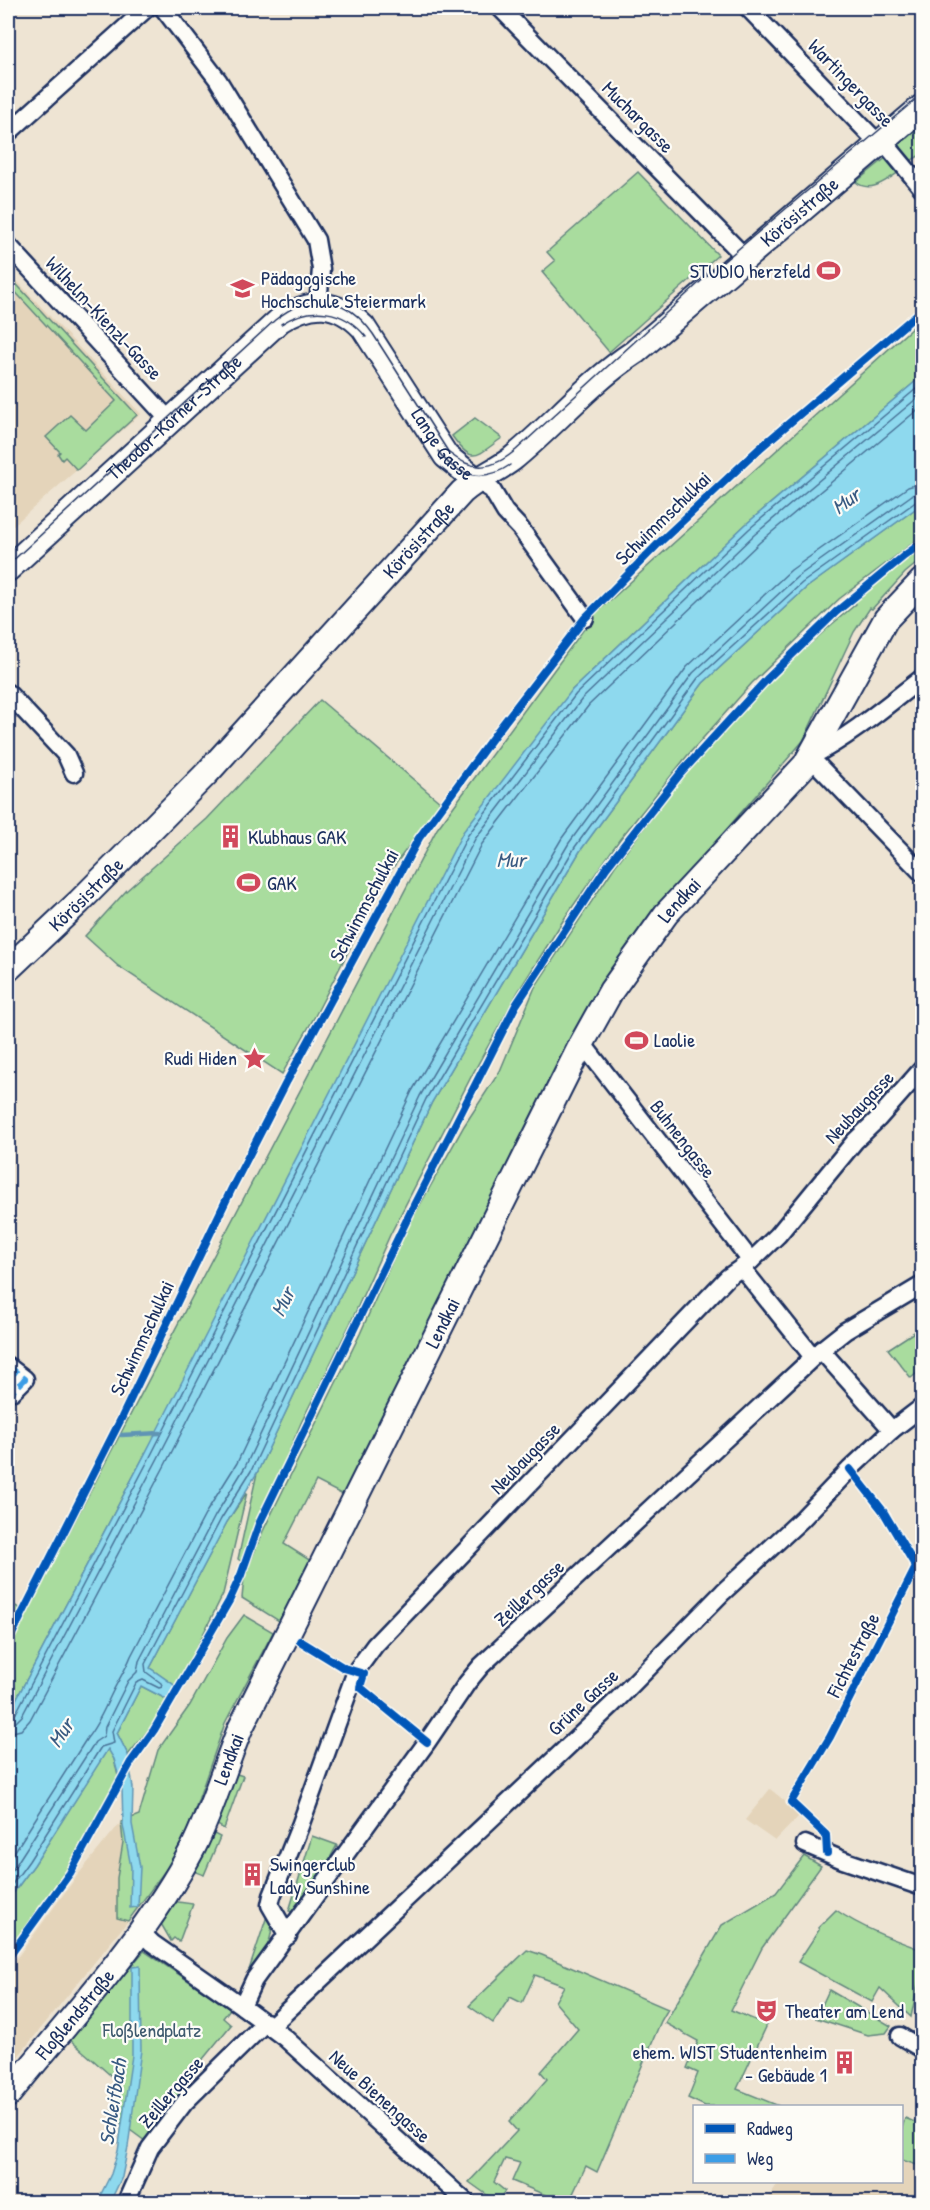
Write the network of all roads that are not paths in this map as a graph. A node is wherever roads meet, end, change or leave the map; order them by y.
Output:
1 (147, 8) edge
2 (162, 8) edge
3 (500, 8) edge
4 (748, 8) edge
5 (922, 107) edge
6 (8, 133) edge
7 (879, 144) junction
8 (922, 188) edge
9 (8, 245) edge
10 (745, 257) junction
11 (318, 305) junction
12 (170, 420) junction
13 (476, 480) junction
14 (8, 569) edge
15 (922, 581) edge
16 (585, 618) dead end
17 (922, 678) edge
18 (8, 693) edge
19 (810, 757) junction
20 (74, 773) dead end
21 (922, 873) edge
22 (8, 969) edge
23 (582, 1043) junction
24 (922, 1069) edge
25 (746, 1264) junction
26 (922, 1284) edge
27 (817, 1353) junction
28 (8, 1367) edge
29 (10, 1389) edge
30 (922, 1407) edge
31 (892, 1430) junction
32 (805, 1844) dead end
33 (922, 1887) edge
34 (140, 1931) junction
35 (288, 1936) junction
36 (242, 2006) junction
37 (268, 2024) junction
38 (900, 2036) dead end
39 (922, 2049) edge
40 (8, 2096) edge
41 (126, 2202) edge
42 (466, 2202) edge

1 - 6 street
2 - 11 street
3 - 10 street, Muchargasse
4 - 7 street, Wartingergasse
5 - 7 main road, Körösistraße
7 - 8 street, Wartingergasse
7 - 10 main road, Körösistraße
9 - 12 street, Wilhelm-Kienzl-Gasse
10 - 13 main road, Körösistraße
11 - 12 main road, Theodor-Körner-Straße
11 - 13 main road, Lange Gasse
12 - 14 main road, Theodor-Körner-Straße
13 - 16 street, Lange Gasse
13 - 22 main road, Körösistraße
15 - 19 main road, Lendkai
17 - 19 street, Lendkai
18 - 20 street
19 - 21 street
19 - 23 main road, Lendkai
23 - 25 street, Buhnengasse
23 - 34 main road, Lendkai
24 - 25 street, Neubaugasse
25 - 27 street, Buhnengasse
25 - 35 street, Neubaugasse
26 - 27 street, Zeillergasse
27 - 31 street, Buhnengasse
27 - 35 street, Zeillergasse
28 - 29 street
30 - 31 street, Grüne Gasse
31 - 37 street, Grüne Gasse
32 - 33 street
34 - 36 street
34 - 40 main road, Floßlendstraße
35 - 36 street, Zeillergasse
36 - 37 street
37 - 41 street, Zeillergasse
37 - 42 street, Neue Bienengasse
38 - 39 street

